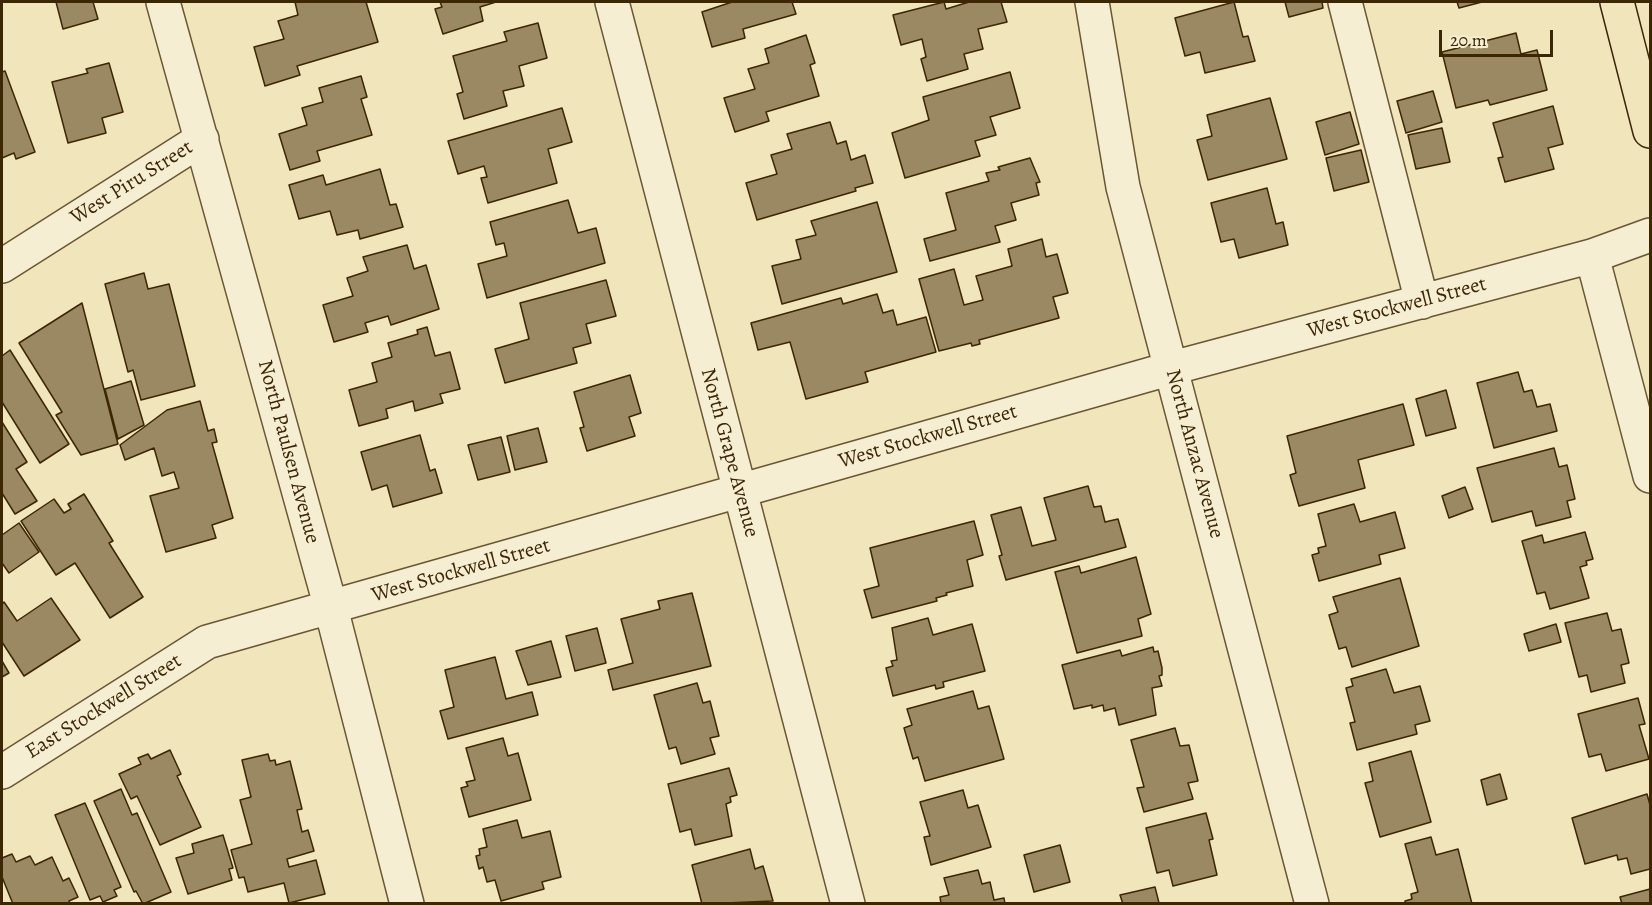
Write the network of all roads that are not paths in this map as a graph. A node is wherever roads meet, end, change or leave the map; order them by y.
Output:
1 (163, 2) edge
2 (612, 2) edge
3 (1092, 2) edge
4 (1345, 2) edge
5 (1617, 2) edge
6 (1650, 130) edge
7 (202, 139) junction
8 (1650, 235) edge
9 (1592, 256) junction
10 (2, 266) edge
11 (1422, 302) junction
12 (1172, 368) junction
13 (1650, 476) edge
14 (739, 491) junction
15 (331, 608) junction
16 (207, 642) joint
17 (2, 772) edge
18 (407, 903) edge
19 (848, 903) edge
20 (1312, 903) edge

1 - 7 street, North Paulsen Avenue
2 - 14 street, North Grape Avenue
3 - 12 street, North Anzac Avenue
4 - 11 street
5 - 6 main road
7 - 10 street, West Piru Street
7 - 15 street, North Paulsen Avenue
8 - 9 street, West Stockwell Street
9 - 11 street, West Stockwell Street
9 - 13 street
11 - 12 street, West Stockwell Street
12 - 14 street, West Stockwell Street
12 - 20 street, North Anzac Avenue
14 - 15 street, West Stockwell Street
14 - 19 street, North Grape Avenue
15 - 16 street, West Stockwell Street
15 - 18 street, North Paulsen Avenue
16 - 17 street, East Stockwell Street

